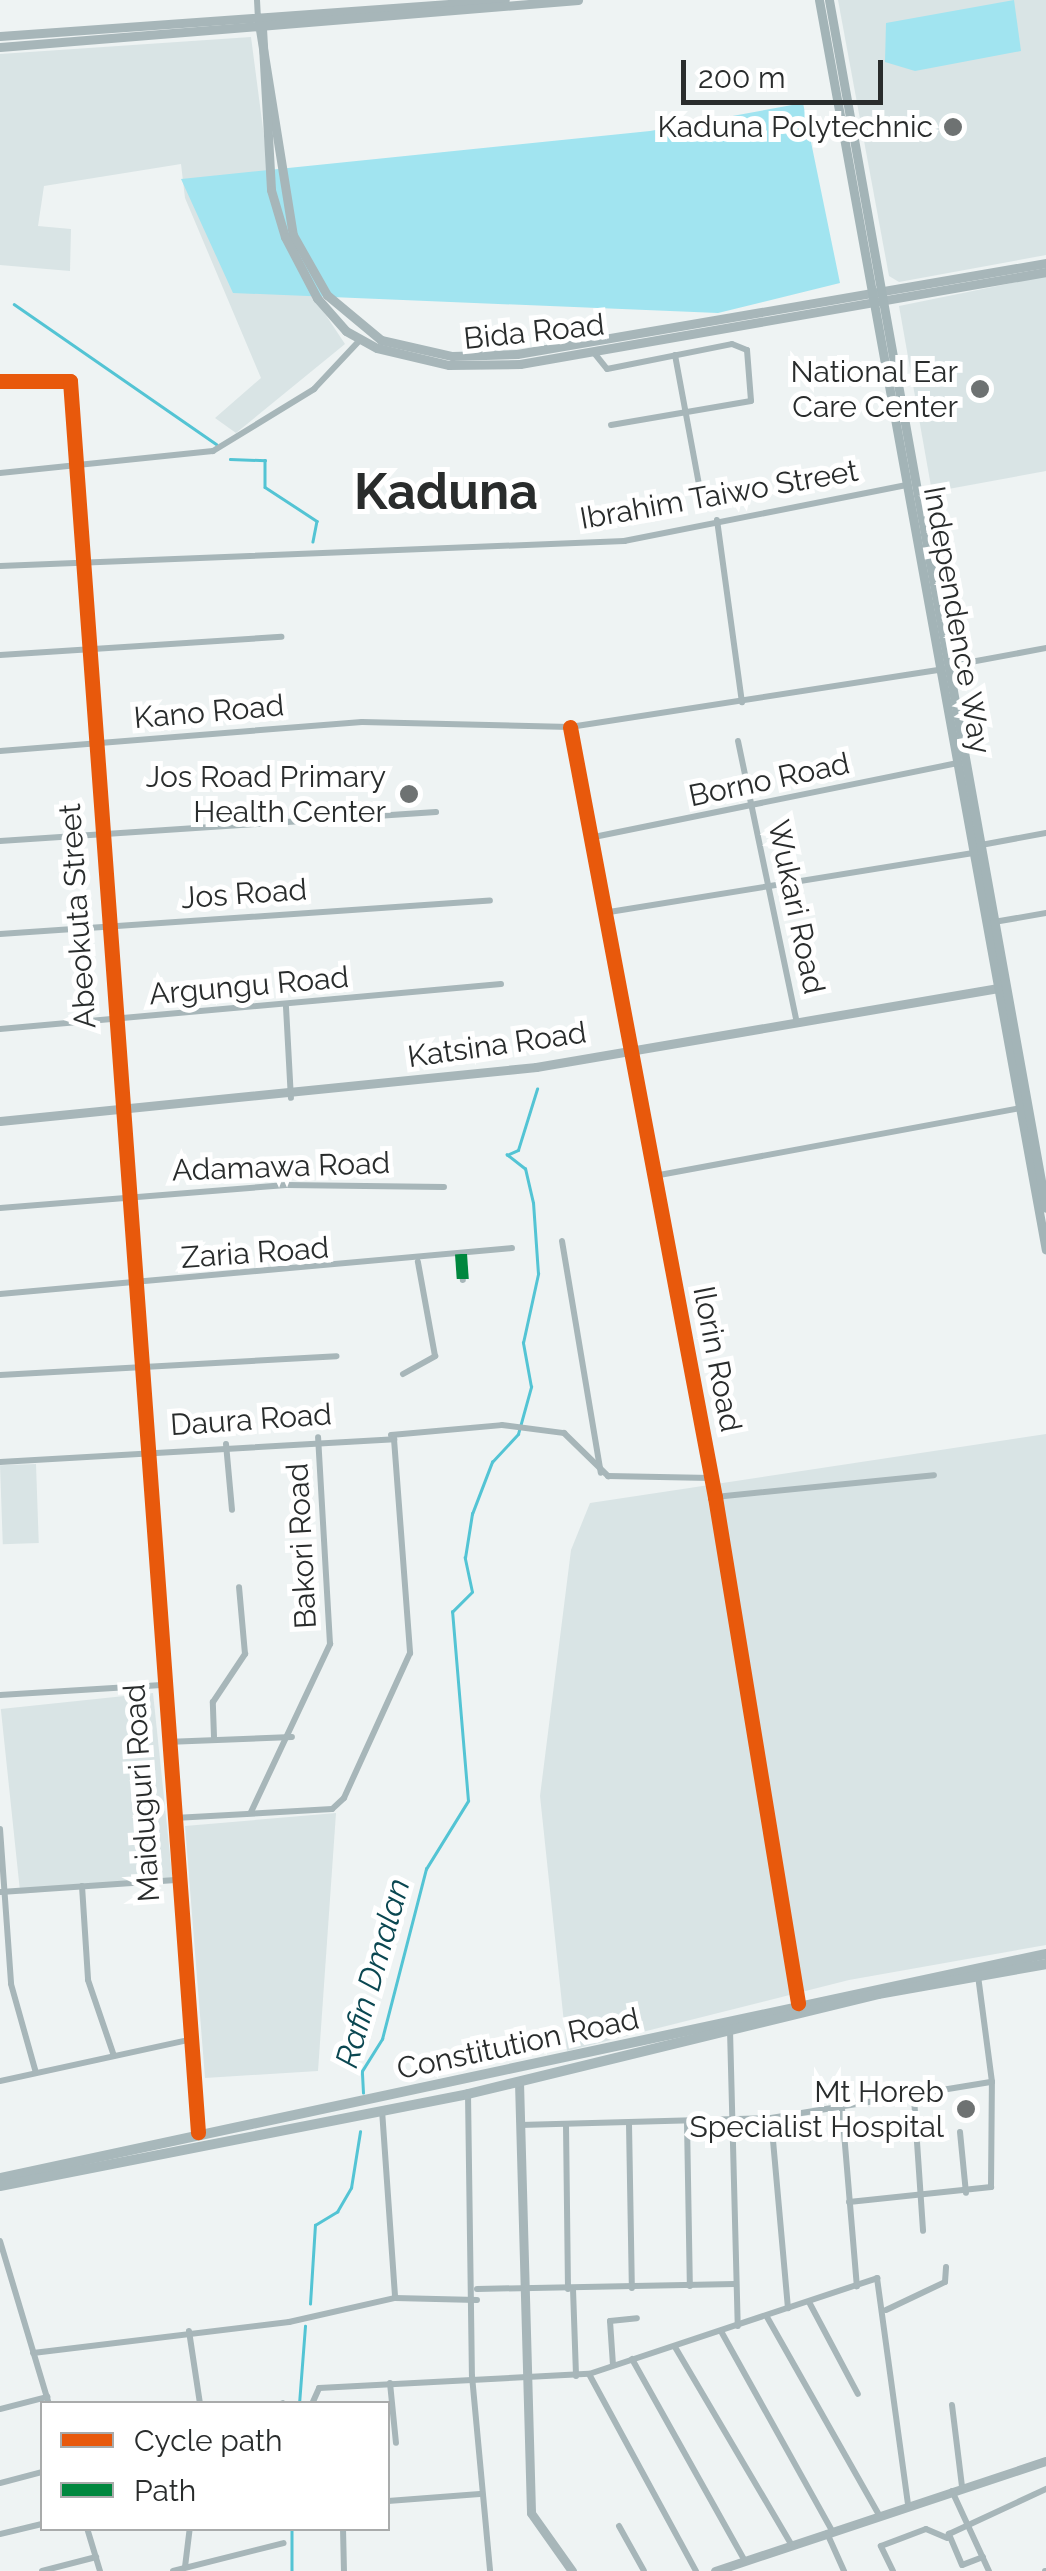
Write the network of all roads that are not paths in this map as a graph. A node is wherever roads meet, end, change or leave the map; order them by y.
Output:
1 (257, 0) edge
2 (505, 0) edge
3 (578, 0) edge
4 (819, 0) edge
5 (830, 0) edge
6 (258, 17) junction
7 (262, 28) junction
8 (0, 36) edge
9 (0, 47) edge
10 (1046, 263) edge
11 (1046, 272) edge
12 (877, 298) junction
13 (360, 340) junction
14 (595, 354) junction
15 (675, 356) junction
16 (500, 361) junction
17 (0, 381) edge
18 (686, 412) junction
19 (610, 425) dead end
20 (70, 468) junction
21 (0, 473) edge
22 (907, 485) junction
23 (700, 490) dead end
24 (717, 520) junction
25 (77, 560) junction
26 (0, 566) edge
27 (280, 637) dead end
28 (1046, 648) edge
29 (83, 649) junction
30 (0, 655) edge
31 (944, 668) junction
32 (742, 702) junction
33 (570, 727) junction
34 (738, 741) dead end
35 (92, 744) junction
36 (0, 751) edge
37 (957, 763) junction
38 (753, 808) junction
39 (436, 812) dead end
40 (1046, 833) edge
41 (101, 836) junction
42 (589, 838) junction
43 (0, 841) edge
44 (977, 849) junction
45 (770, 888) junction
46 (490, 901) dead end
47 (603, 913) junction
48 (1046, 913) edge
49 (994, 922) junction
50 (105, 926) junction
51 (0, 934) edge
52 (501, 984) dead end
53 (998, 988) junction
54 (286, 1007) junction
55 (114, 1021) junction
56 (797, 1024) junction
57 (0, 1029) edge
58 (630, 1051) junction
59 (291, 1098) junction
60 (1020, 1108) junction
61 (118, 1111) junction
62 (0, 1121) edge
63 (1043, 1174) edge
64 (654, 1176) junction
65 (444, 1186) dead end
66 (126, 1197) junction
67 (0, 1208) edge
68 (1046, 1208) edge
69 (562, 1241) dead end
70 (512, 1248) dead end
71 (1046, 1250) edge
72 (461, 1254) junction
73 (418, 1262) junction
74 (463, 1280) dead end
75 (135, 1284) junction
76 (0, 1294) edge
77 (336, 1356) dead end
78 (141, 1366) junction
79 (403, 1374) dead end
80 (0, 1375) edge
81 (388, 1434) junction
82 (318, 1437) junction
83 (226, 1444) junction
84 (145, 1450) junction
85 (0, 1462) edge
86 (602, 1474) junction
87 (934, 1476) dead end
88 (711, 1478) junction
89 (714, 1497) junction
90 (232, 1510) dead end
91 (239, 1587) dead end
92 (162, 1685) junction
93 (0, 1695) edge
94 (293, 1736) junction
95 (214, 1737) junction
96 (166, 1742) junction
97 (250, 1813) junction
98 (174, 1818) junction
99 (0, 1829) edge
100 (176, 1880) junction
101 (82, 1886) junction
102 (2, 1892) edge
103 (1046, 1954) edge
104 (1046, 1964) edge
105 (978, 1975) junction
106 (798, 2003) junction
107 (730, 2030) junction
108 (188, 2040) junction
109 (623, 2052) junction
110 (114, 2056) junction
111 (36, 2073) junction
112 (0, 2081) edge
113 (519, 2082) junction
114 (992, 2082) junction
115 (468, 2094) junction
116 (914, 2098) junction
117 (367, 2106) junction
118 (382, 2108) junction
119 (351, 2109) junction
120 (842, 2109) junction
121 (771, 2118) junction
122 (730, 2121) junction
123 (688, 2122) junction
124 (520, 2124) junction
125 (630, 2124) junction
126 (566, 2125) junction
127 (198, 2132) junction
128 (960, 2132) dead end
129 (0, 2178) edge
130 (0, 2186) edge
131 (966, 2193) junction
132 (921, 2197) junction
133 (849, 2202) junction
134 (923, 2232) dead end
135 (0, 2240) edge
136 (946, 2267) dead end
137 (735, 2284) junction
138 (690, 2286) junction
139 (857, 2286) junction
140 (524, 2288) junction
141 (632, 2288) junction
142 (477, 2289) junction
143 (570, 2289) junction
144 (396, 2298) junction
145 (477, 2300) junction
146 (808, 2302) junction
147 (788, 2308) junction
148 (886, 2310) junction
149 (767, 2317) junction
150 (637, 2318) dead end
151 (738, 2326) junction
152 (189, 2332) junction
153 (722, 2332) junction
154 (675, 2347) junction
155 (33, 2353) junction
156 (632, 2359) junction
157 (612, 2365) junction
158 (589, 2374) junction
159 (472, 2376) junction
160 (576, 2376) junction
161 (526, 2378) junction
162 (390, 2382) junction
163 (858, 2394) dead end
164 (48, 2400) edge
165 (200, 2401) edge
166 (313, 2401) edge
167 (40, 2402) edge
168 (952, 2405) dead end
169 (0, 2409) edge
170 (396, 2443) dead end
171 (1046, 2461) edge
172 (40, 2473) edge
173 (0, 2483) edge
174 (957, 2488) junction
175 (1046, 2489) edge
176 (480, 2494) junction
177 (390, 2502) edge
178 (908, 2503) junction
179 (878, 2516) junction
180 (967, 2523) junction
181 (40, 2524) edge
182 (619, 2526) dead end
183 (89, 2531) edge
184 (190, 2531) edge
185 (344, 2531) edge
186 (829, 2532) junction
187 (0, 2534) edge
188 (947, 2538) junction
189 (284, 2543) dead end
190 (791, 2544) junction
191 (96, 2557) junction
192 (983, 2557) junction
193 (747, 2560) junction
194 (185, 2568) junction
195 (964, 2569) edge
196 (42, 2571) edge
197 (100, 2571) edge
198 (173, 2571) edge
199 (344, 2571) edge
200 (490, 2571) edge
201 (572, 2571) edge
202 (644, 2571) edge
203 (696, 2571) edge
204 (715, 2571) edge
205 (754, 2571) edge
206 (844, 2571) edge
207 (893, 2571) edge
208 (989, 2571) edge

1 - 6 street, Bida Road
2 - 6 street
3 - 7 street
4 - 12 main road, Independence Way
5 - 12 main road, Independence Way
6 - 7 street, Bida Road
6 - 8 street
7 - 9 street
7 - 13 street, Bida Road
7 - 16 street, Bida Road
10 - 12 street
11 - 12 street
12 - 14 street, Bida Road
12 - 16 street, Bida Road
12 - 22 main road, Independence Way
12 - 31 main road, Independence Way
13 - 16 street, Bida Road
13 - 20 street
14 - 15 street
14 - 16 street, Bida Road
15 - 18 street
15 - 18 street
17 - 20 street, Abeokuta Street
18 - 19 street
18 - 23 street
20 - 21 street
20 - 25 street, Abeokuta Street
22 - 24 street, Ibrahim Taiwo Street
22 - 31 main road, Independence Way
24 - 25 street, Ibrahim Taiwo Street
24 - 32 street
25 - 26 street, Ibrahim Taiwo Street
25 - 29 street, Abeokuta Street
27 - 29 street
28 - 31 street
29 - 30 street
29 - 35 street, Abeokuta Street
31 - 32 street, Kano Road
31 - 37 main road, Independence Way
31 - 44 main road, Independence Way
32 - 33 street, Kano Road
33 - 35 street, Kano Road
33 - 42 street, Ilorin Road
34 - 38 street, Wukari Road
35 - 36 street, Kano Road
35 - 41 street, Abeokuta Street
37 - 38 street, Borno Road
37 - 44 main road, Independence Way
38 - 42 street, Borno Road
38 - 45 street, Wukari Road
39 - 41 street
40 - 44 street
41 - 43 street
41 - 50 street, Abeokuta Street
42 - 47 street, Ilorin Road
44 - 45 street
44 - 49 main road, Independence Way
44 - 53 main road, Independence Way
45 - 47 street
45 - 56 street, Wukari Road
46 - 50 street, Jos Road
47 - 58 street, Ilorin Road
48 - 49 street
49 - 63 main road, Independence Way
50 - 51 street, Jos Road
50 - 55 street, Abeokuta Street
52 - 54 street, Argungu Road
53 - 56 street, Katsina Road
53 - 60 main road, Independence Way
54 - 55 street, Argungu Road
54 - 59 street
55 - 57 street, Argungu Road
55 - 61 street, Abeokuta Street
56 - 58 street, Katsina Road
58 - 59 street, Katsina Road
58 - 64 street, Ilorin Road
59 - 61 street, Katsina Road
60 - 64 street
60 - 71 main road, Independence Way
61 - 62 street, Katsina Road
61 - 66 street, Abeokuta Street
63 - 68 main road, Independence Way
64 - 88 street, Ilorin Road
65 - 66 street, Adamawa Road
66 - 67 street, Adamawa Road
66 - 75 street, Abeokuta Street
69 - 86 street
70 - 72 street, Zaria Road
72 - 73 street, Zaria Road
72 - 74 street
73 - 75 street, Zaria Road
73 - 79 street
75 - 76 street, Zaria Road
75 - 78 street, Abeokuta Street
77 - 78 street
78 - 80 street
78 - 84 street, Abeokuta Street
81 - 82 street, Daura Road
81 - 86 street, Daura Road
81 - 97 street
82 - 83 street, Daura Road
82 - 94 street, Bakori Road
83 - 84 street, Daura Road
83 - 90 street
84 - 85 street, Daura Road
84 - 92 street, Maiduguri Road
86 - 88 street
87 - 89 street
88 - 89 street, Ilorin Road
89 - 106 street, Ilorin Road
91 - 95 street
92 - 93 street
92 - 96 street, Maiduguri Road
94 - 95 street
94 - 97 street, Bakori Road
95 - 96 street
96 - 98 street, Maiduguri Road
97 - 98 street
98 - 100 street, Maiduguri Road
99 - 102 street
100 - 101 street
100 - 108 street, Maiduguri Road
101 - 102 street
101 - 110 street
102 - 111 street
103 - 106 main road, Constitution Road
104 - 105 main road, Constitution Road
105 - 107 main road, Constitution Road
105 - 114 street
106 - 109 main road, Constitution Road
107 - 109 main road, Constitution Road
107 - 122 street
108 - 110 street
108 - 127 street, Maiduguri Road
109 - 113 main road, Constitution Road
109 - 117 main road, Constitution Road
110 - 111 street
111 - 112 street
113 - 115 main road, Constitution Road
113 - 124 street
114 - 116 street
114 - 131 street
115 - 118 main road, Constitution Road
115 - 142 street
116 - 120 street
116 - 132 street
117 - 118 main road, Constitution Road
117 - 119 main road, Constitution Road
118 - 144 street
119 - 127 main road, Constitution Road
119 - 130 main road, Constitution Road
120 - 121 street
120 - 133 street
121 - 122 street
121 - 147 street
122 - 123 street
122 - 137 street
123 - 125 street
123 - 138 street
124 - 126 street
124 - 140 street
125 - 126 street
125 - 141 street
126 - 143 street
127 - 129 main road, Constitution Road
128 - 131 street
131 - 132 street
132 - 133 street
132 - 134 street
133 - 139 street
135 - 155 street
136 - 148 street
137 - 138 street
137 - 151 street
138 - 141 street
139 - 146 street
139 - 148 street
140 - 142 street
140 - 143 street
140 - 161 street
141 - 143 street
142 - 145 street
143 - 160 street
144 - 145 street
144 - 152 street
145 - 159 street
146 - 147 street
146 - 163 street
147 - 149 street
148 - 178 street
149 - 151 street
149 - 179 street
150 - 157 street
151 - 153 street
152 - 155 street
152 - 165 street
153 - 154 street
153 - 186 street
154 - 156 street
154 - 190 street
155 - 164 street
156 - 157 street
156 - 193 street
157 - 158 street
158 - 160 street
158 - 203 street
159 - 161 street
159 - 162 street
159 - 176 street
160 - 161 street
161 - 201 street
162 - 166 street
162 - 170 street
167 - 169 street
168 - 174 street
171 - 174 street
172 - 173 street
174 - 178 street
174 - 180 street
175 - 180 street
176 - 177 street
176 - 200 street
178 - 179 street
179 - 186 street
180 - 188 street
180 - 192 street
181 - 187 street
182 - 202 street
183 - 191 street
184 - 194 street
185 - 199 street
186 - 190 street
186 - 206 street
188 - 195 street
188 - 207 street
189 - 194 street
190 - 193 street
191 - 196 street
191 - 197 street
192 - 195 street
192 - 208 street
193 - 204 street
193 - 205 street
194 - 198 street

